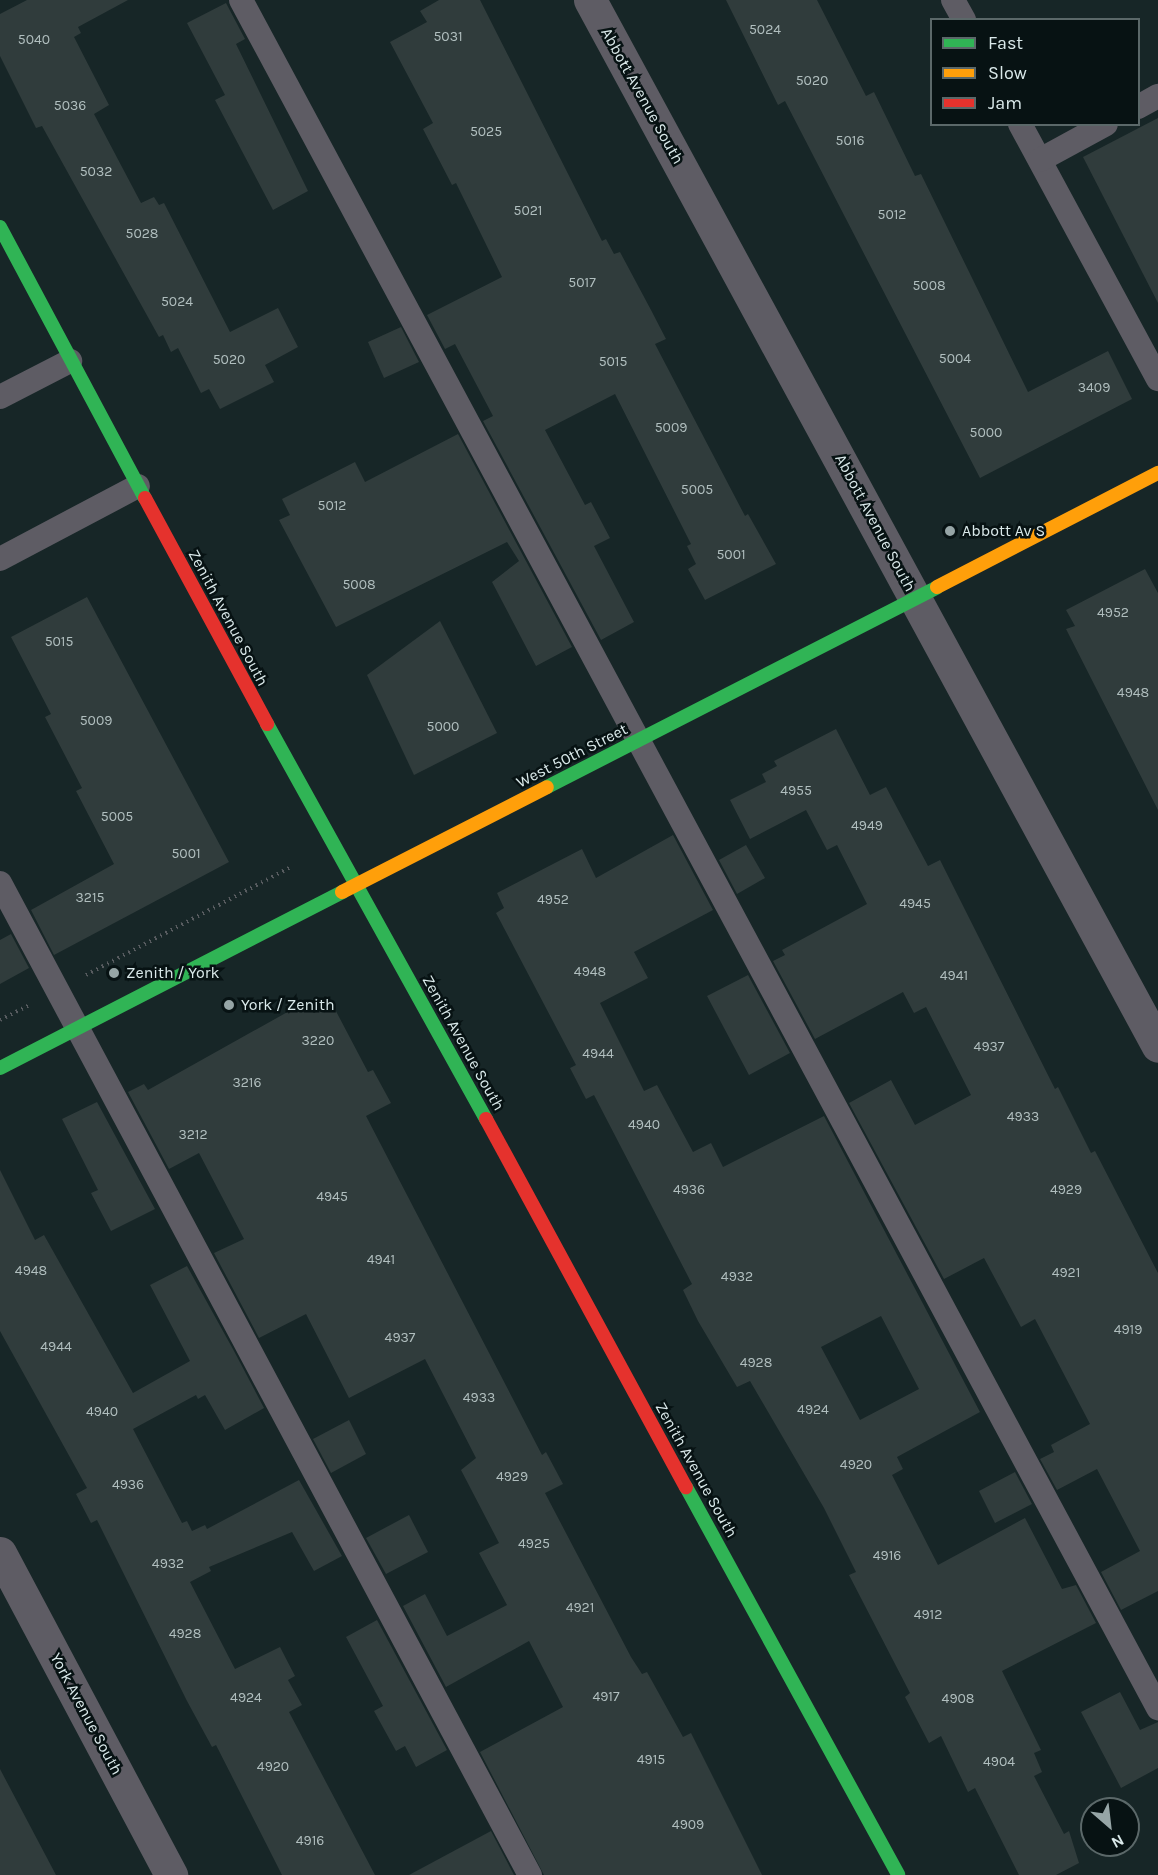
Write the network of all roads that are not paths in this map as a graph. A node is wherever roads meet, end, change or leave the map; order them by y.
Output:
1 (242, 0) edge
2 (590, 0) edge
3 (953, 0) edge
4 (963, 18) edge
5 (1158, 96) edge
6 (1140, 106) edge
7 (1021, 126) edge
8 (1102, 126) edge
9 (1040, 160) junction
10 (0, 227) edge
11 (70, 361) junction
12 (1158, 379) edge
13 (0, 398) edge
14 (1158, 473) edge
15 (138, 486) junction
16 (0, 559) edge
17 (915, 597) junction
18 (639, 741) junction
19 (0, 883) edge
20 (354, 884) junction
21 (78, 1027) junction
22 (1158, 1046) edge
23 (0, 1068) edge
24 (0, 1553) edge
25 (1158, 1708) edge
26 (171, 1875) edge
27 (530, 1875) edge
28 (898, 1875) edge

1 - 18 lane
2 - 17 street, Abbott Avenue South
3 - 4 lane
5 - 6 lane
7 - 9 lane
8 - 9 lane
9 - 12 lane
10 - 11 street, Zenith Avenue South
11 - 13 lane
11 - 15 street, Zenith Avenue South
14 - 17 street, West 50th Street
15 - 16 lane
15 - 20 street, Zenith Avenue South
17 - 18 street, West 50th Street
17 - 22 street, Abbott Avenue South
18 - 20 street, West 50th Street
18 - 25 lane
19 - 21 lane
20 - 21 street, West 50th Street
20 - 28 street, Zenith Avenue South
21 - 23 street, West 50th Street
21 - 27 lane
24 - 26 street, York Avenue South

